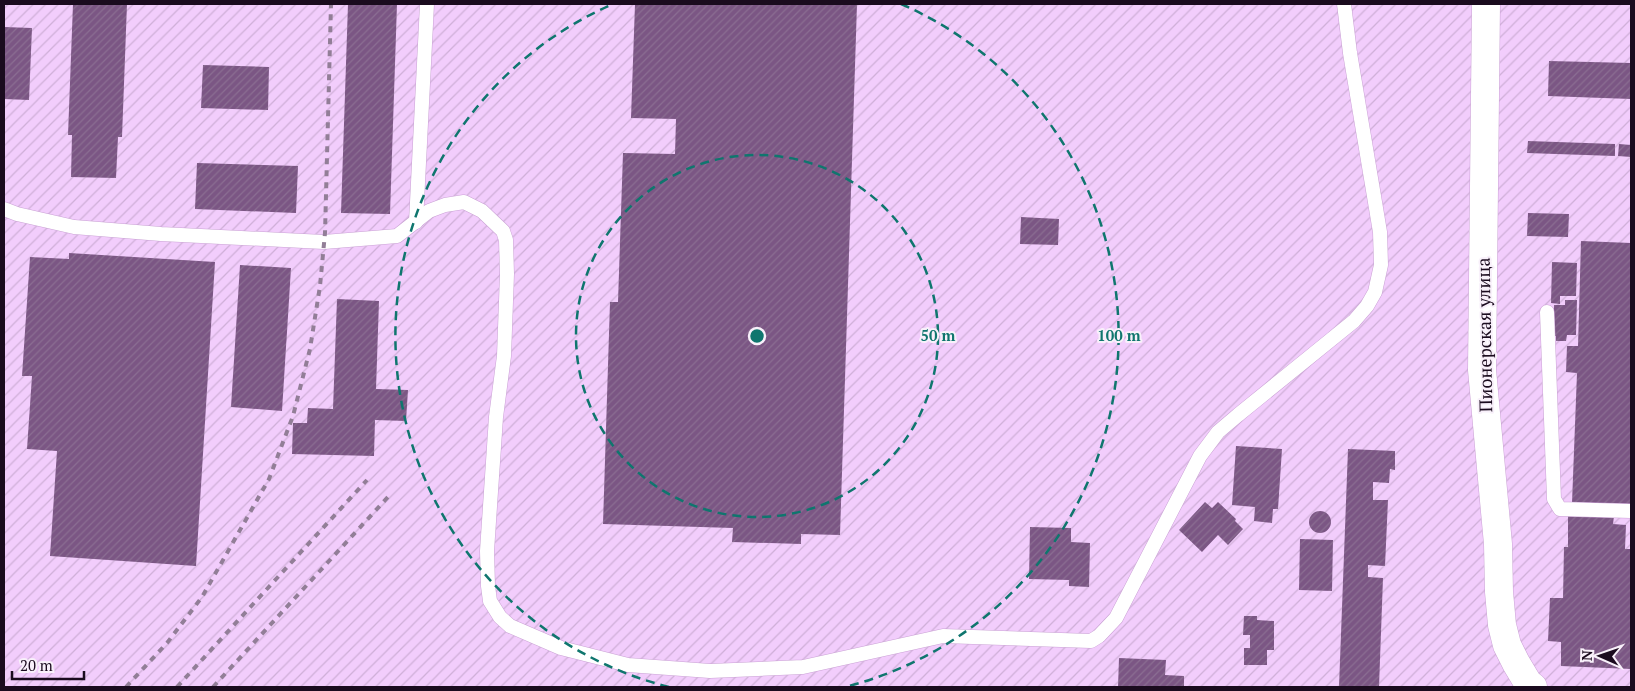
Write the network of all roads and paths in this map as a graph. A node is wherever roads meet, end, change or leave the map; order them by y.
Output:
1 (427, 4) edge
2 (1344, 4) edge
3 (1486, 4) edge
4 (4, 209) edge
5 (416, 222) junction
6 (1547, 312) dead end
7 (1631, 511) edge
8 (1533, 687) edge

1 - 5 lane
2 - 5 lane
3 - 8 street, Пионерская улица
4 - 5 lane
6 - 7 lane

